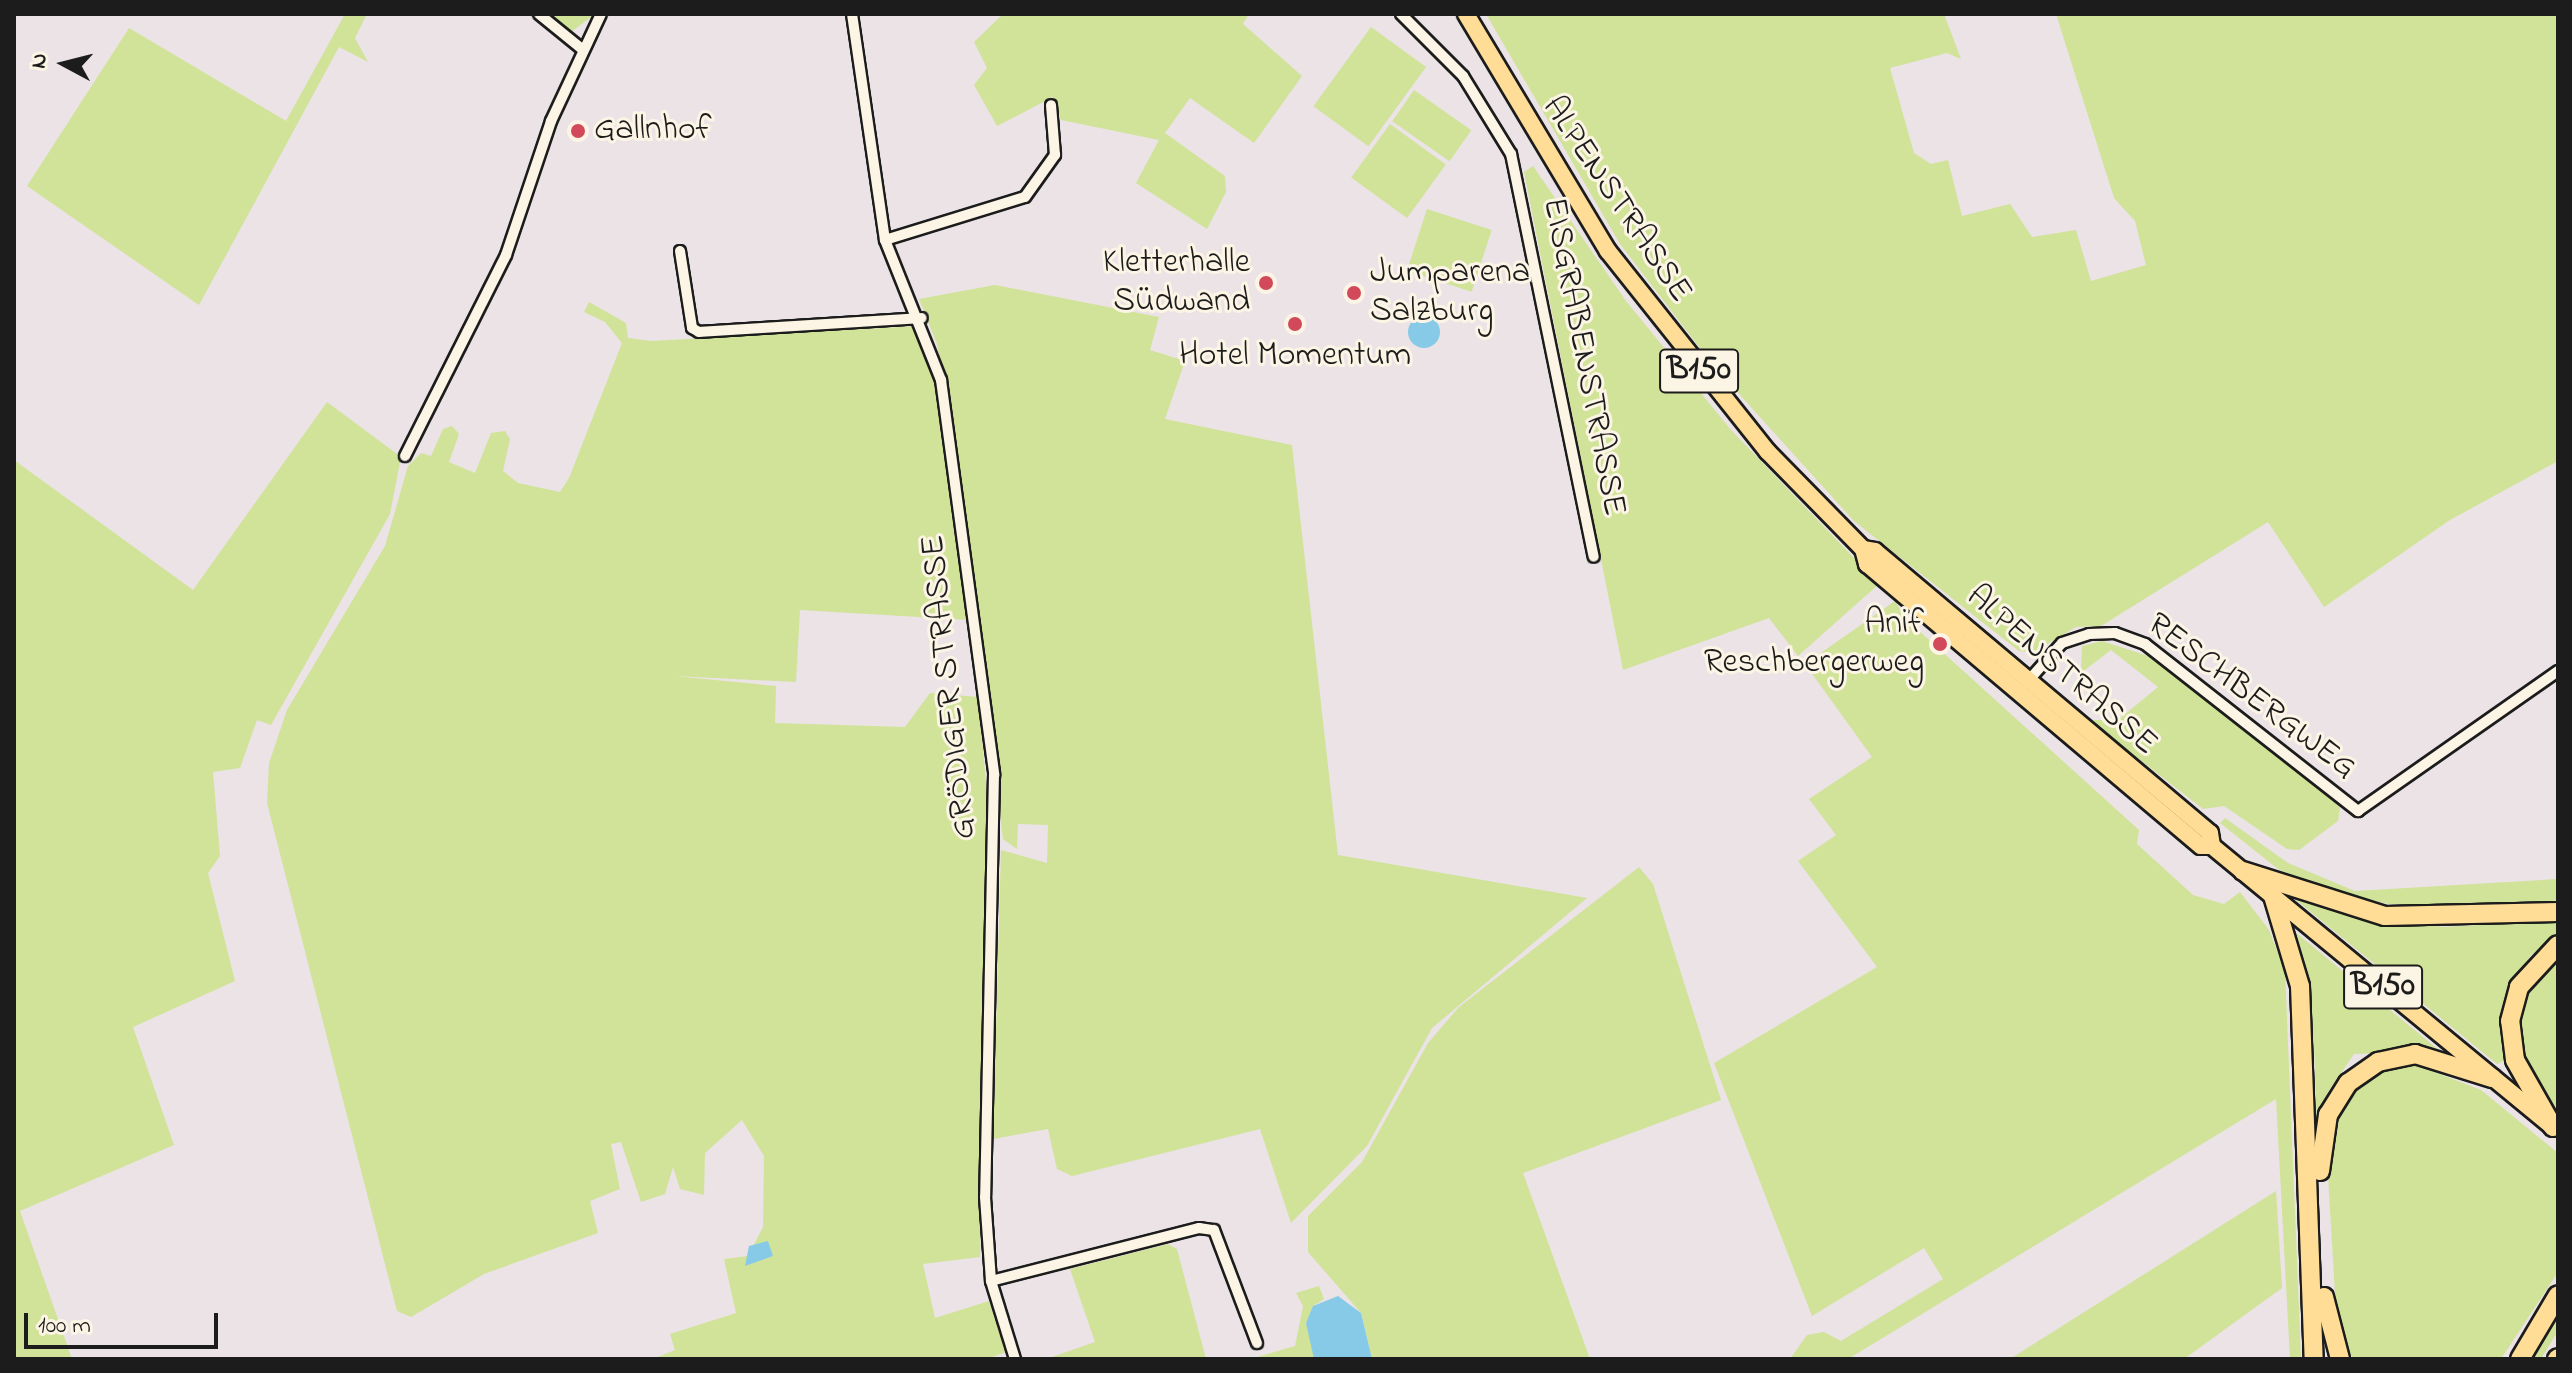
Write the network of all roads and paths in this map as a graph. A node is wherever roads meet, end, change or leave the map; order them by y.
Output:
1 (539, 14) edge
2 (601, 14) edge
3 (852, 14) edge
4 (1402, 14) edge
5 (1466, 14) edge
6 (582, 49) junction
7 (1051, 105) dead end
8 (885, 240) junction
9 (680, 251) dead end
10 (922, 318) junction
11 (405, 456) dead end
12 (1863, 549) junction
13 (1594, 557) dead end
14 (2558, 671) edge
15 (2028, 681) junction
16 (2212, 846) junction
17 (2243, 871) junction
18 (2273, 896) junction
19 (2558, 912) edge
20 (2558, 945) edge
21 (2492, 1078) junction
22 (2555, 1129) edge
23 (991, 1281) junction
24 (2558, 1295) edge
25 (2542, 1322) junction
26 (1257, 1343) dead end
27 (1015, 1359) edge
28 (2314, 1359) edge
29 (2340, 1359) edge
30 (2511, 1359) edge
31 (2520, 1359) edge

1 - 6 street
2 - 6 street
3 - 8 street, GRÖDIGER STRASSE
4 - 13 street, EISGRABENSTRASSE
5 - 12 main road, ALPENSTRASSE / B150
6 - 11 street
7 - 8 street
8 - 10 street, GRÖDIGER STRASSE
9 - 10 street
10 - 23 street, GRÖDIGER STRASSE
12 - 15 main road, ALPENSTRASSE / B150
12 - 16 main road, ALPENSTRASSE / B150
14 - 15 street, RESCHBERGWEG
15 - 16 main road, ALPENSTRASSE / B150
16 - 17 main road, ALPENSTRASSE / B150
17 - 18 main road, ALPENSTRASSE / B150
17 - 19 highway
18 - 21 main road, ALPENSTRASSE / B150
18 - 28 highway
20 - 22 highway
21 - 22 main road, ALPENSTRASSE / B150
21 - 29 highway
23 - 26 street
23 - 27 street, GRÖDIGER STRASSE
24 - 25 highway
25 - 30 highway
25 - 31 highway

